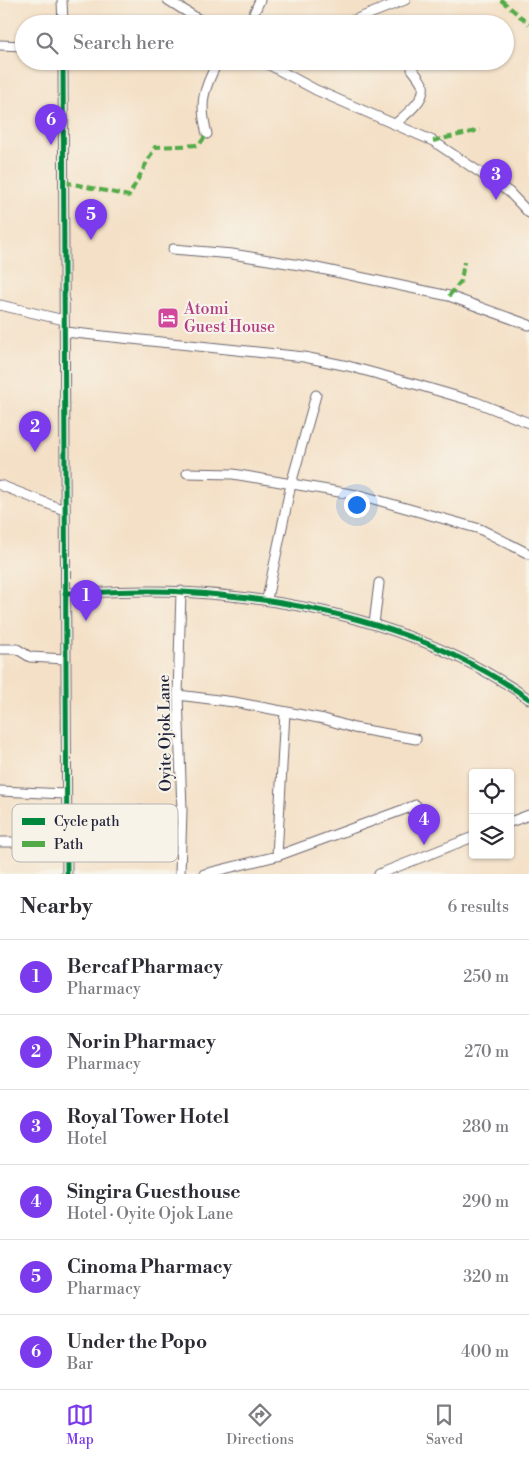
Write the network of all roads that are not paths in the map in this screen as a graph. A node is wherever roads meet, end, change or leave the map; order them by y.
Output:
1 (62, 0) edge
2 (168, 0) edge
3 (260, 0) edge
4 (405, 0) edge
5 (62, 15) edge
6 (192, 15) edge
7 (253, 15) edge
8 (367, 15) edge
9 (0, 45) edge
10 (15, 46) edge
11 (63, 70) edge
12 (214, 70) edge
13 (279, 70) edge
14 (413, 70) edge
15 (395, 124) junction
16 (207, 134) dead end
17 (529, 213) edge
18 (173, 249) dead end
19 (0, 304) edge
20 (64, 320) junction
21 (529, 325) edge
22 (65, 332) junction
23 (316, 395) dead end
24 (529, 423) edge
25 (188, 473) dead end
26 (291, 484) junction
27 (0, 485) edge
28 (64, 510) junction
29 (529, 554) edge
30 (379, 583) dead end
31 (181, 591) junction
32 (65, 593) junction
33 (266, 599) junction
34 (374, 624) junction
35 (0, 648) edge
36 (65, 659) junction
37 (178, 695) junction
38 (529, 699) edge
39 (285, 712) junction
40 (416, 739) dead end
41 (0, 791) edge
42 (65, 794) junction
43 (66, 804) edge
44 (416, 805) dead end
45 (178, 810) edge
46 (182, 810) junction
47 (529, 815) edge
48 (514, 821) edge
49 (469, 839) edge
50 (277, 856) junction
51 (180, 874) edge
52 (204, 874) edge
53 (379, 874) edge

1 - 5 street
2 - 6 street
3 - 7 street
4 - 8 street
9 - 10 street
11 - 20 street
12 - 16 street
13 - 15 street
14 - 15 street
15 - 17 street
18 - 21 street
19 - 20 street
20 - 22 street
22 - 24 street
22 - 28 street
23 - 26 street
25 - 26 street
26 - 29 street
26 - 33 street
27 - 28 street
28 - 32 street
30 - 34 street
31 - 32 street
31 - 33 street
31 - 37 street, Oyite Ojok Lane
32 - 36 street
33 - 34 street
34 - 38 street
35 - 36 street
36 - 42 street
37 - 39 street
37 - 46 street, Oyite Ojok Lane
39 - 40 street
39 - 50 street
41 - 42 street
42 - 43 street
44 - 50 street
45 - 46 street
46 - 51 street, Oyite Ojok Lane
47 - 48 street
49 - 53 street
50 - 52 street

